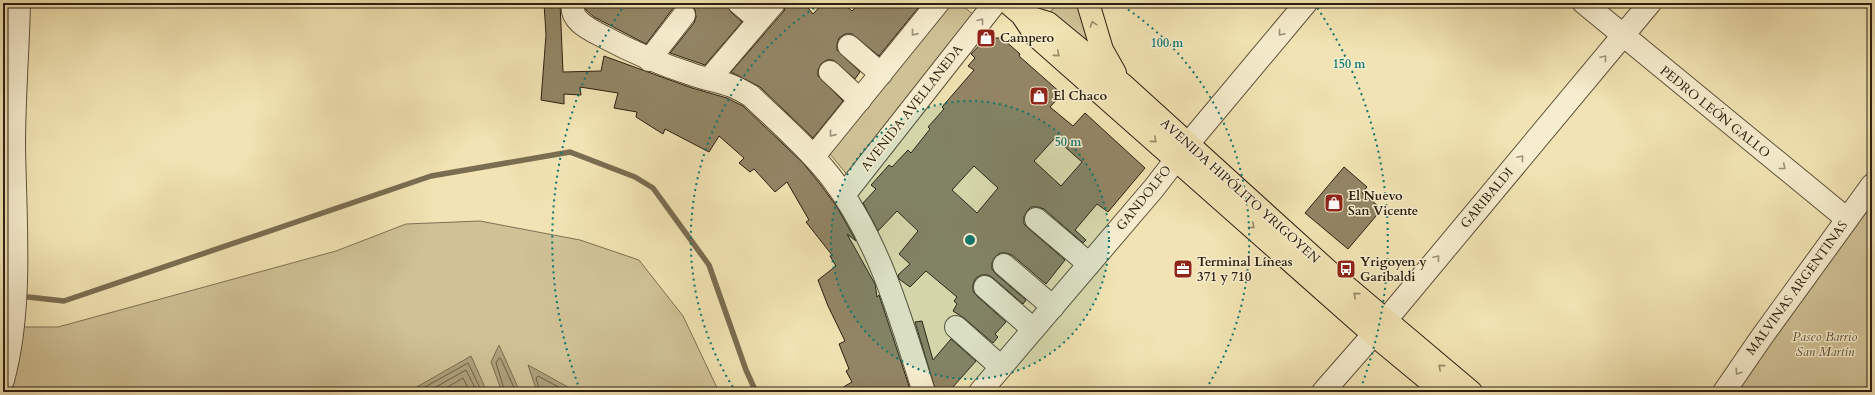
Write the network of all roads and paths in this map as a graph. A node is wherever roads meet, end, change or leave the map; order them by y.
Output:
1 (19, 3) edge
2 (573, 3) edge
3 (739, 3) edge
4 (774, 3) edge
5 (938, 3) edge
6 (995, 3) edge
7 (1041, 3) edge
8 (1088, 3) edge
9 (1306, 3) edge
10 (1584, 3) edge
11 (1650, 3) edge
12 (1017, 7) edge
13 (684, 15) dead end
14 (759, 20) junction
15 (1622, 36) junction
16 (849, 46) dead end
17 (649, 60) junction
18 (830, 72) dead end
19 (881, 74) junction
20 (711, 77) dead end
21 (1122, 84) junction
22 (860, 100) junction
23 (1182, 152) junction
24 (814, 156) junction
25 (1872, 185) edge
26 (844, 195) junction
27 (1036, 219) dead end
28 (1847, 219) junction
29 (1089, 264) junction
30 (1004, 265) dead end
31 (985, 287) dead end
32 (1053, 307) junction
33 (956, 327) dead end
34 (1379, 327) junction
35 (1033, 329) junction
36 (1001, 367) junction
37 (3, 380) edge
38 (924, 392) edge
39 (980, 392) edge
40 (1323, 392) edge
41 (1443, 392) edge
42 (1471, 392) edge
43 (1724, 392) edge

1 - 37 street
2 - 17 street
3 - 14 street
4 - 14 street
5 -> 19 street
26 -> 6 street, AVENIDA AVELLANEDA
7 - 12 main road
21 -> 8 main road
9 -> 23 street, GANDOLFO
10 - 15 street, PEDRO LEÓN GALLO
11 - 15 street, GARIBALDI
12 - 21 main road, AVENIDA HIPÓLITO YRIGOYEN
12 -> 23 main road, AVENIDA HIPÓLITO YRIGOYEN
13 - 17 street
14 - 20 street
15 -> 28 street, PEDRO LEÓN GALLO
34 -> 15 street, GARIBALDI
16 - 19 street
17 - 24 street
18 - 22 street
19 - 22 street
21 - 23 main road, AVENIDA HIPÓLITO YRIGOYEN
22 -> 24 street
23 - 29 street, GANDOLFO
23 - 34 main road, AVENIDA HIPÓLITO YRIGOYEN
24 - 26 street
25 - 28 street, MALVINAS ARGENTINAS
26 - 38 street
27 - 29 street
28 -> 43 street, MALVINAS ARGENTINAS
29 - 32 street, GANDOLFO
30 - 32 street
31 - 35 street
32 - 35 street, GANDOLFO
33 - 36 street
34 - 40 street, GARIBALDI
34 - 41 main road, AVENIDA HIPÓLITO YRIGOYEN
42 -> 34 main road, AVENIDA HIPÓLITO YRIGOYEN
35 - 36 street, GANDOLFO
36 - 39 street, GANDOLFO

